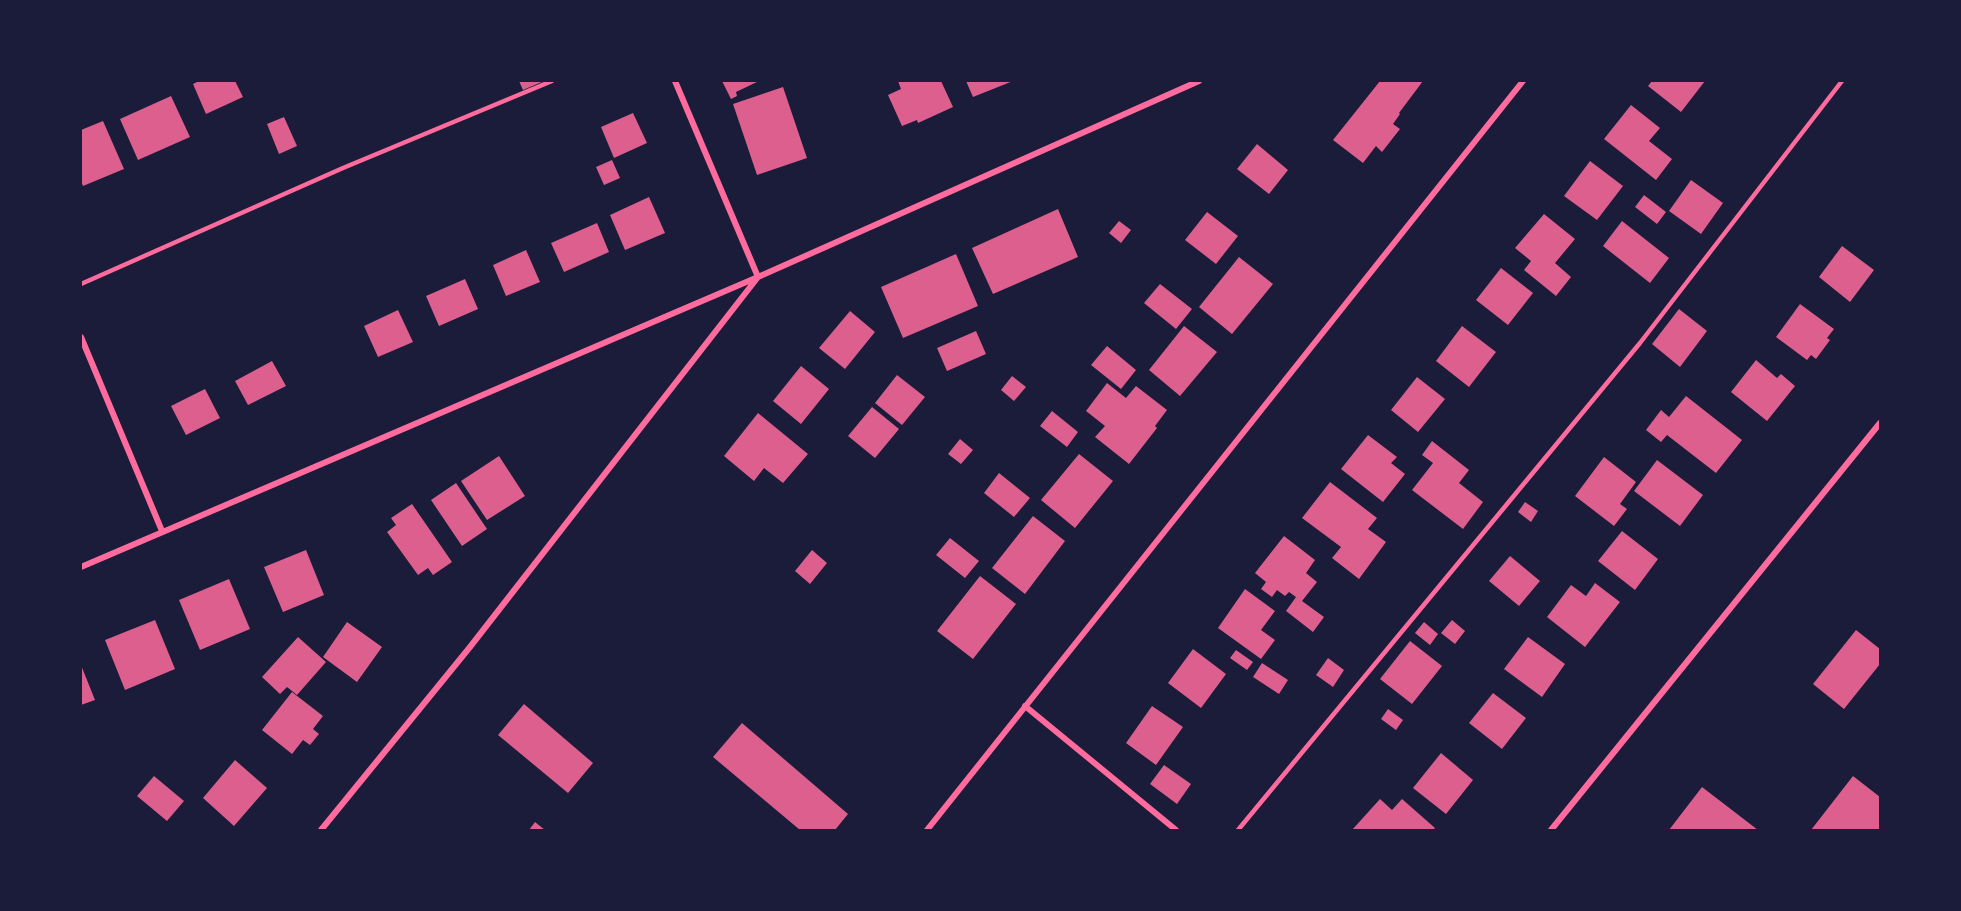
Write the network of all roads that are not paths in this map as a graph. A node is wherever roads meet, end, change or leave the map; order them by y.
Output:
1 (552, 81) edge
2 (675, 81) edge
3 (1199, 81) edge
4 (1523, 81) edge
5 (1842, 81) edge
6 (758, 277) junction
7 (81, 284) edge
8 (81, 337) edge
9 (1880, 423) edge
10 (162, 531) junction
11 (81, 567) edge
12 (1025, 705) junction
13 (321, 830) edge
14 (927, 830) edge
15 (1176, 830) edge
16 (1238, 830) edge
17 (1551, 830) edge

1 - 7 lane
2 - 6 street
3 - 6 street
4 - 12 street
5 - 16 lane
6 - 10 street
6 - 13 street
8 - 10 street
9 - 17 street
10 - 11 street
12 - 14 street
12 - 15 street

